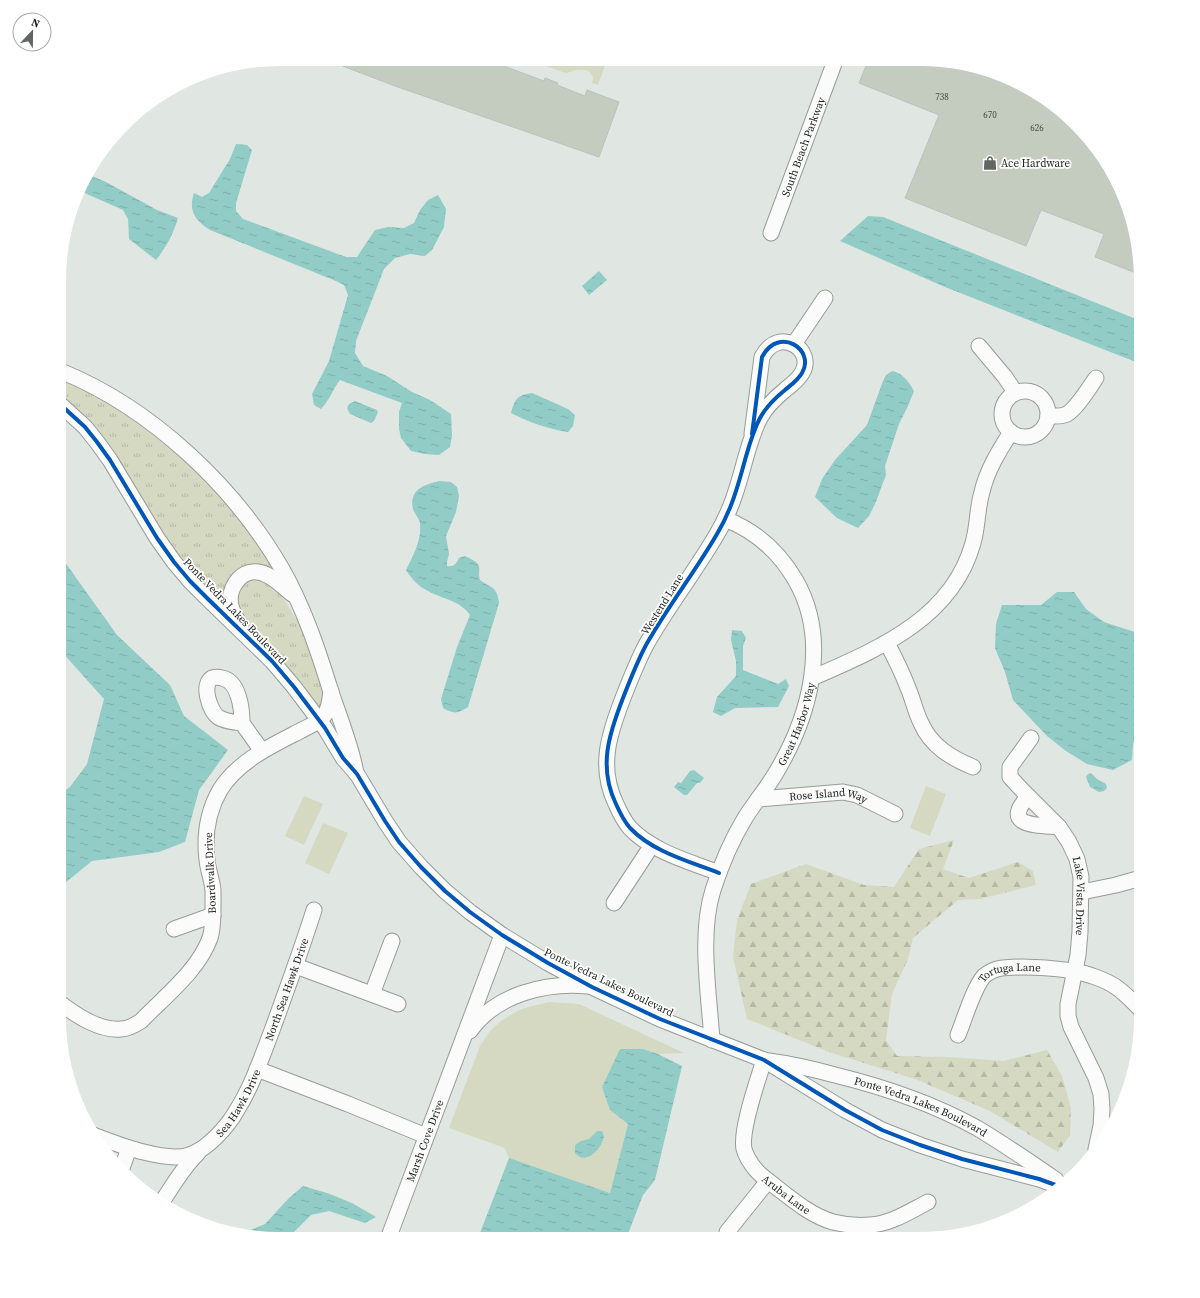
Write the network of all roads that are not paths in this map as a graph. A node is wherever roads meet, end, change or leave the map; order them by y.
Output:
1 (833, 66) edge
2 (771, 233) dead end
3 (825, 298) dead end
4 (794, 344) junction
5 (979, 346) dead end
6 (66, 374) edge
7 (1096, 378) dead end
8 (1015, 392) junction
9 (66, 410) edge
10 (1048, 416) junction
11 (1011, 432) junction
12 (752, 434) junction
13 (725, 519) junction
14 (296, 597) junction
15 (246, 636) junction
16 (887, 643) junction
17 (812, 678) junction
18 (331, 692) junction
19 (319, 720) junction
20 (242, 723) dead end
21 (1031, 738) dead end
22 (262, 751) junction
23 (973, 767) dead end
24 (357, 774) junction
25 (1028, 797) junction
26 (758, 799) junction
27 (895, 814) dead end
28 (1059, 827) junction
29 (652, 845) junction
30 (719, 873) junction
31 (1134, 880) edge
32 (1082, 892) junction
33 (614, 903) dead end
34 (314, 910) dead end
35 (213, 915) junction
36 (174, 929) dead end
37 (502, 935) junction
38 (392, 941) dead end
39 (296, 966) junction
40 (1074, 971) junction
41 (592, 987) junction
42 (372, 994) junction
43 (398, 1004) dead end
44 (1134, 1004) edge
45 (66, 1007) edge
46 (958, 1035) dead end
47 (712, 1040) junction
48 (462, 1044) junction
49 (764, 1060) junction
50 (257, 1069) junction
51 (1099, 1135) edge
52 (426, 1136) junction
53 (103, 1139) edge
54 (129, 1148) junction
55 (202, 1149) junction
56 (123, 1163) edge
57 (768, 1181) junction
58 (1058, 1181) edge
59 (1054, 1185) edge
60 (164, 1198) edge
61 (928, 1202) dead end
62 (390, 1232) edge
63 (727, 1232) dead end

1 - 2 street, South Beach Parkway
3 - 4 street
4 - 12 street
4 - 12 street
5 - 8 street
6 - 14 street, Ponte Vedra Lakes Boulevard
7 - 10 street
8 - 10 street
8 - 11 street
9 - 15 street, Ponte Vedra Lakes Boulevard
10 - 11 street
11 - 16 street, Great Harbor Way
12 - 13 street, Westend Lane
13 - 17 street
13 - 29 street, Westend Lane
14 - 15 street
14 - 18 street, Ponte Vedra Lakes Boulevard
15 - 19 street, Ponte Vedra Lakes Boulevard
16 - 17 street, Great Harbor Way
16 - 23 street
17 - 26 street, Great Harbor Way
18 - 19 street
18 - 24 street, Ponte Vedra Lakes Boulevard
19 - 22 street, Boardwalk Drive
19 - 24 street, Ponte Vedra Lakes Boulevard
20 - 22 street
21 - 25 street, Lake Vista Drive
22 - 35 street, Boardwalk Drive
24 - 37 street, Ponte Vedra Lakes Boulevard
25 - 28 street, Lake Vista Drive
25 - 28 street
26 - 27 street, Rose Island Way
26 - 30 street, Great Harbor Way
28 - 32 street, Lake Vista Drive
29 - 30 street, Westend Lane
29 - 33 street
30 - 47 street, Great Harbor Way
31 - 32 street
32 - 40 street, Lake Vista Drive
34 - 39 street, North Sea Hawk Drive
35 - 36 street
35 - 45 street, Boardwalk Drive
37 - 41 street, Ponte Vedra Lakes Boulevard
37 - 48 street, Marsh Cove Drive
38 - 42 street
39 - 42 street
39 - 50 street, North Sea Hawk Drive
40 - 44 street, Tortuga Lane
40 - 46 street, Tortuga Lane
40 - 51 street, Lake Vista Drive
41 - 47 street, Ponte Vedra Lakes Boulevard
41 - 48 street, Marsh Cove Drive
42 - 43 street
47 - 49 street, Ponte Vedra Lakes Boulevard
48 - 52 street, Marsh Cove Drive
49 - 57 street, Aruba Lane
49 - 58 street, Ponte Vedra Lakes Boulevard
49 - 59 street, Ponte Vedra Lakes Boulevard
50 - 52 street, Sea Hawk Drive
50 - 55 street, Sea Hawk Drive
52 - 62 street, Marsh Cove Drive
53 - 54 street, Sea Hawk Drive
54 - 55 street, Sea Hawk Drive
54 - 56 street
55 - 60 street
57 - 61 street, Aruba Lane
57 - 63 street

